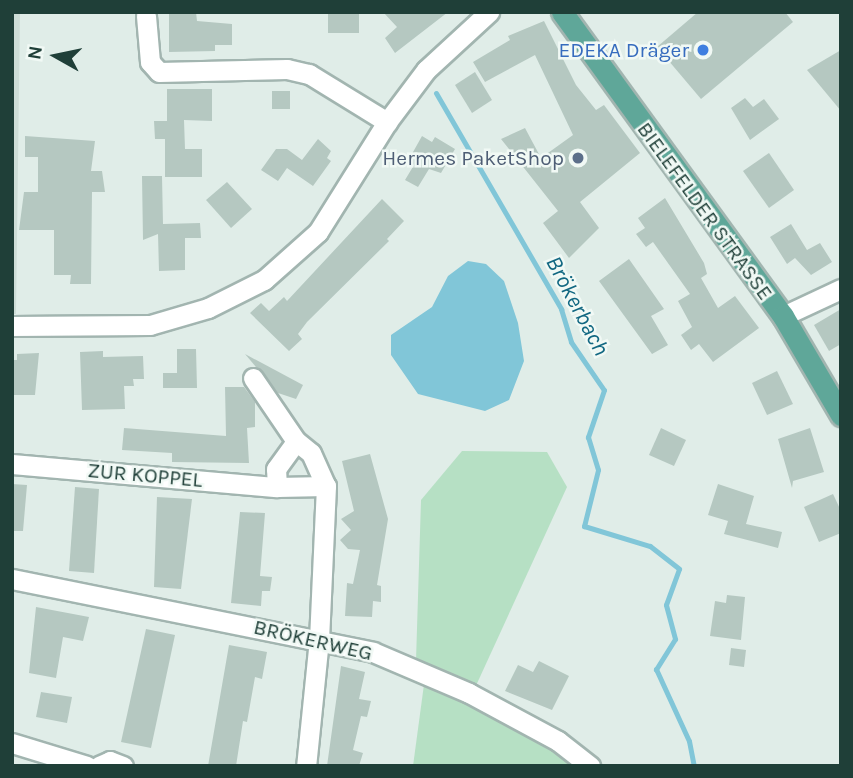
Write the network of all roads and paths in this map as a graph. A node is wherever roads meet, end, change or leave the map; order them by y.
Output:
1 (488, 12) edge
2 (562, 12) edge
3 (146, 16) dead end
4 (387, 122) junction
5 (841, 289) edge
6 (783, 316) junction
7 (12, 326) edge
8 (253, 378) dead end
9 (841, 415) edge
10 (296, 441) junction
11 (12, 464) edge
12 (326, 486) junction
13 (277, 487) junction
14 (12, 579) edge
15 (319, 639) junction
16 (12, 743) edge
17 (42, 759) edge
18 (87, 766) edge
19 (99, 766) edge
20 (122, 766) edge
21 (306, 766) edge
22 (590, 766) edge

1 - 4 street
2 - 6 main road, BIELEFELDER STRASSE
3 - 4 street
4 - 7 street
5 - 6 street
6 - 9 main road, BIELEFELDER STRASSE
8 - 10 street
10 - 12 street
10 - 13 street
11 - 13 street, ZUR KOPPEL
12 - 13 street, ZUR KOPPEL
12 - 15 street
14 - 15 street, BRÖKERWEG
15 - 21 street
15 - 22 street, BRÖKERWEG
16 - 17 street
17 - 18 street
19 - 20 street

